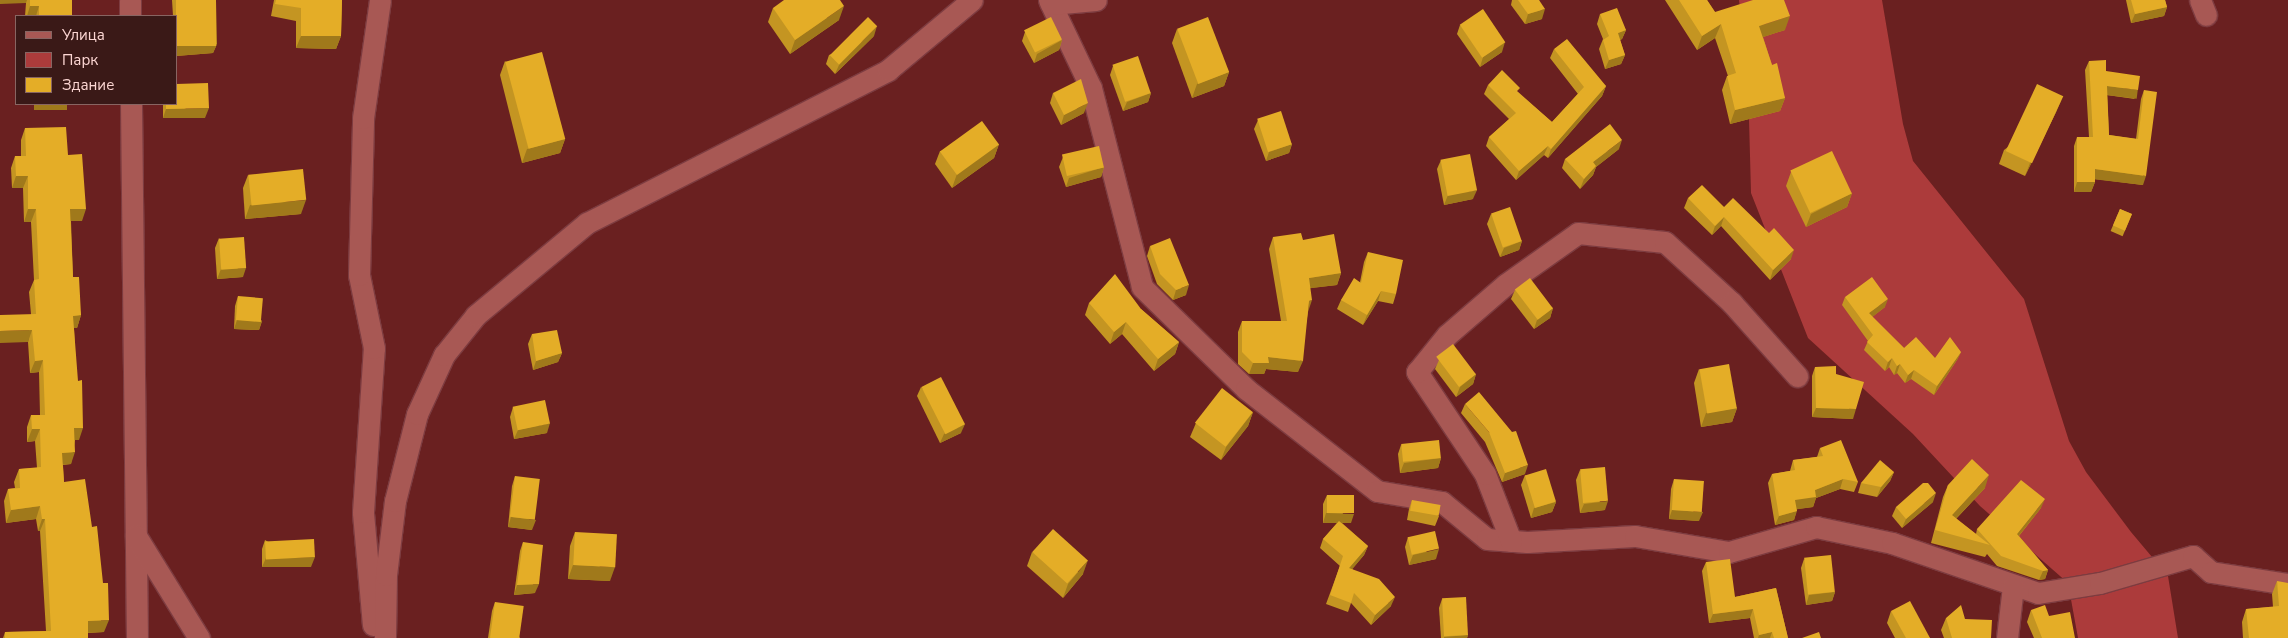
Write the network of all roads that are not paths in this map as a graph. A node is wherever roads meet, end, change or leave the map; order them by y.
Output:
1 (130, 0) edge
2 (380, 0) edge
3 (972, 0) edge
4 (1096, 0) edge
5 (1050, 2) edge
6 (130, 15) edge
7 (131, 105) edge
8 (1797, 376) dead end
9 (136, 536) junction
10 (1512, 541) junction
11 (2288, 584) edge
12 (2013, 586) junction
13 (137, 638) edge
14 (199, 638) edge
15 (373, 638) edge
16 (385, 638) edge
17 (2007, 638) edge

1 - 6 street
2 - 15 street
3 - 16 street
4 - 5 street
5 - 10 street
7 - 9 street
8 - 10 street
9 - 13 street
9 - 14 street
10 - 12 street
11 - 12 street
12 - 17 street

